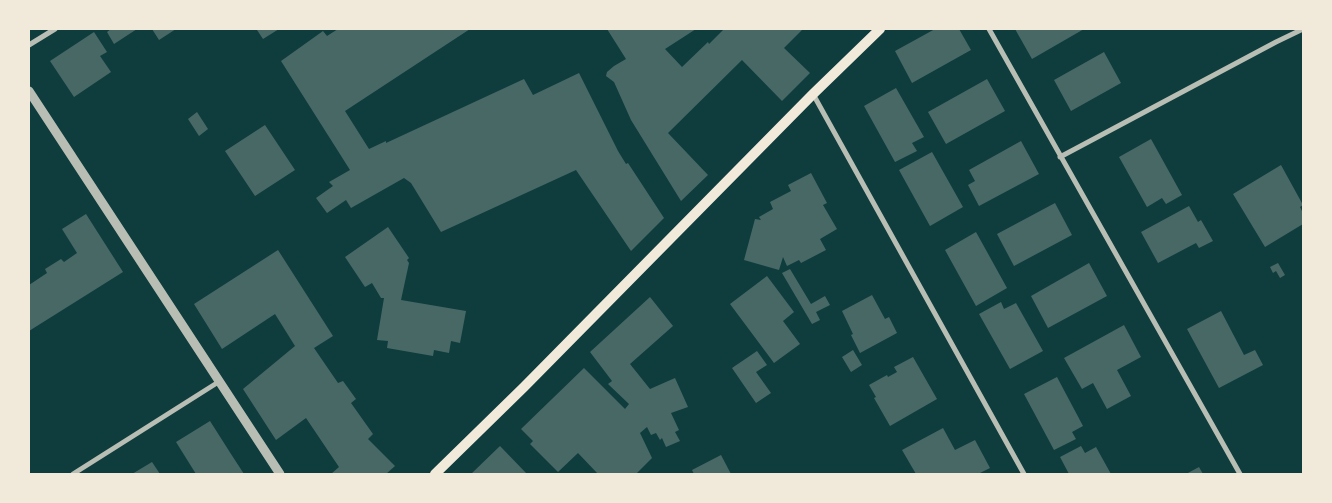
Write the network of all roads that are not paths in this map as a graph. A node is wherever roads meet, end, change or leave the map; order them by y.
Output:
1 (55, 29) edge
2 (880, 29) edge
3 (989, 29) edge
4 (1303, 29) edge
5 (29, 45) edge
6 (29, 91) edge
7 (813, 94) junction
8 (1060, 157) junction
9 (220, 381) junction
10 (73, 474) edge
11 (280, 474) edge
12 (435, 474) edge
13 (1024, 474) edge
14 (1240, 474) edge

1 - 5 street
2 - 7 main road
3 - 8 street
4 - 8 street
6 - 9 street
7 - 12 main road
7 - 13 street
8 - 14 street
9 - 10 street
9 - 11 street

